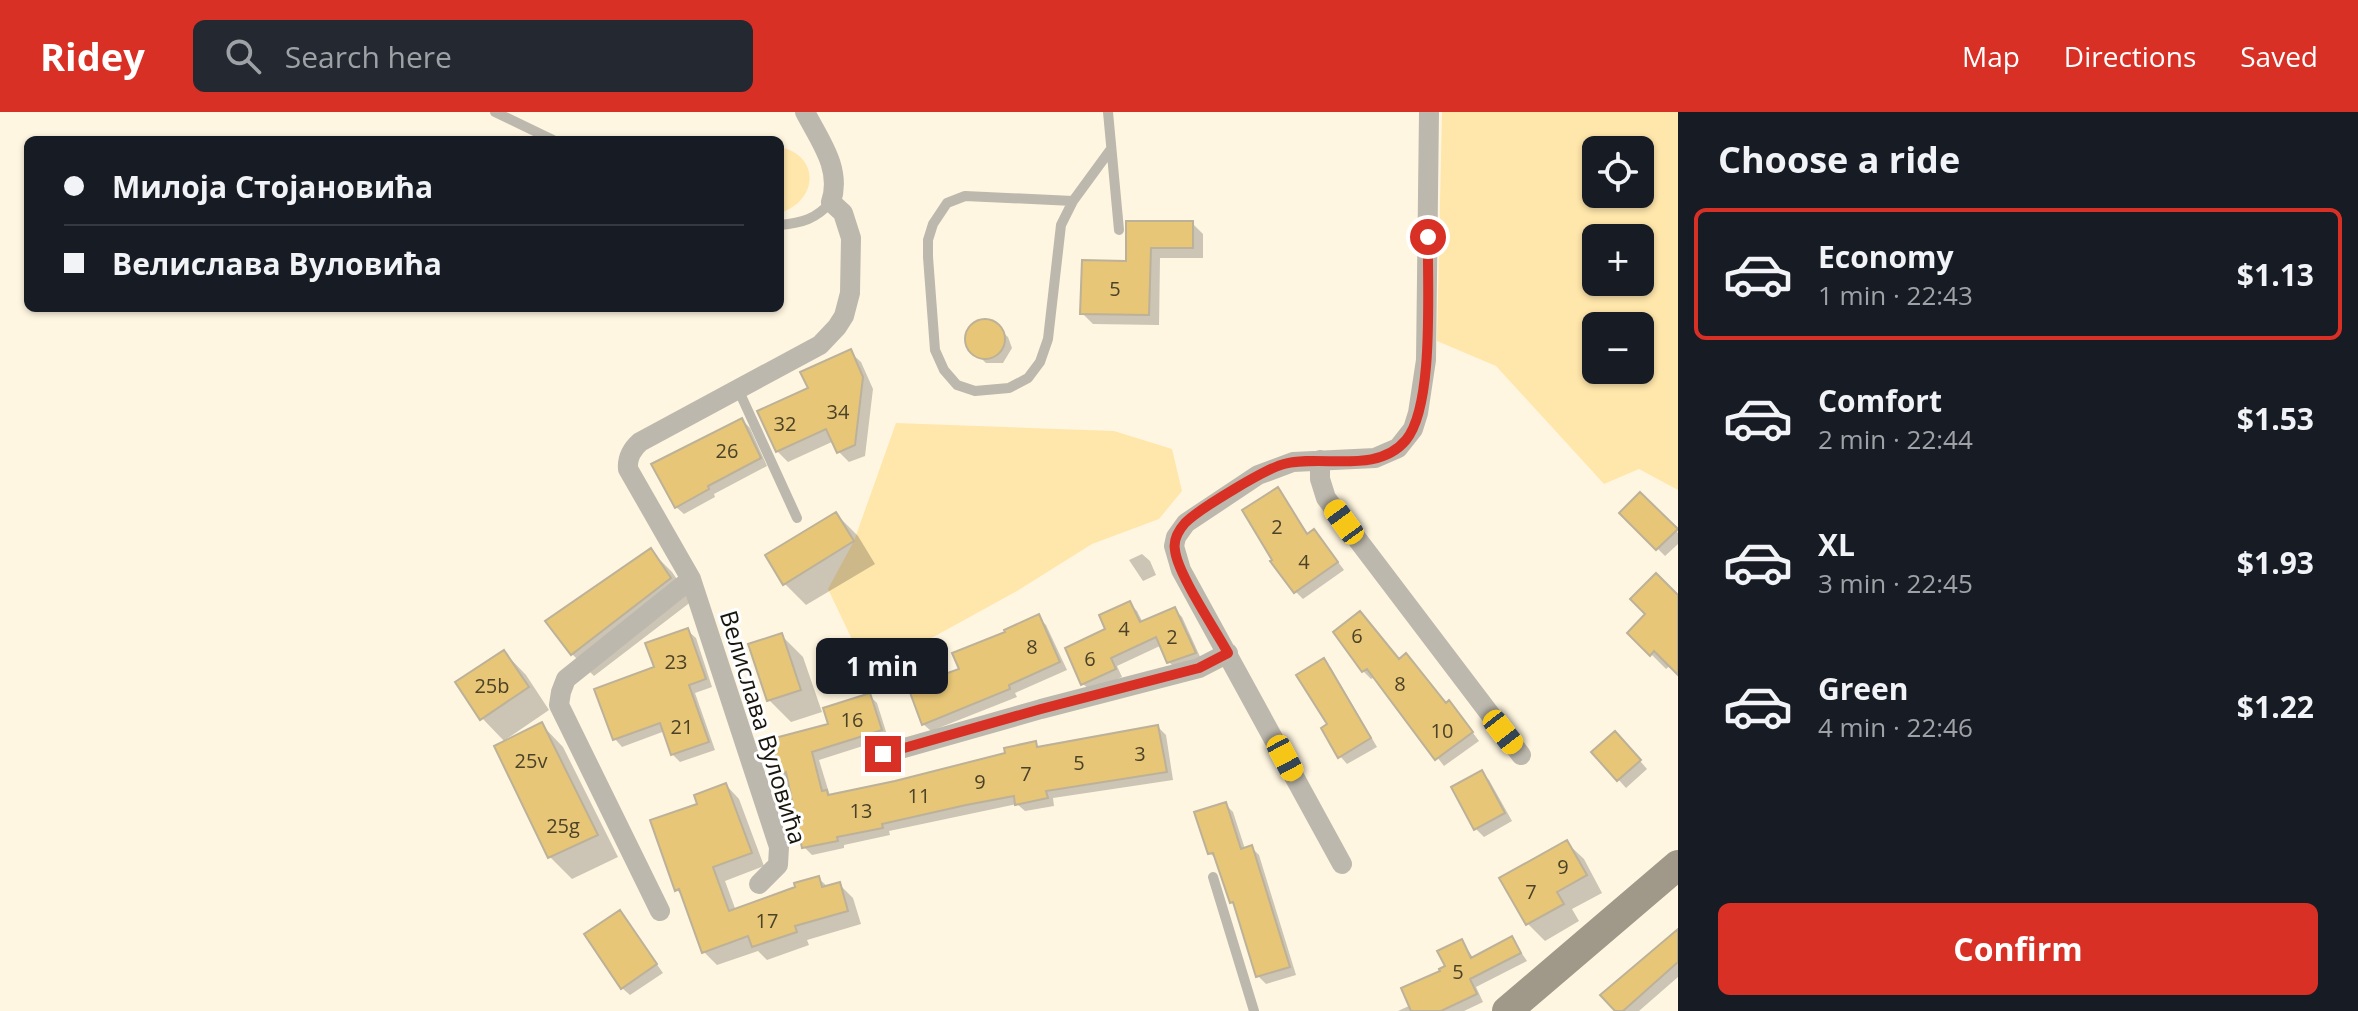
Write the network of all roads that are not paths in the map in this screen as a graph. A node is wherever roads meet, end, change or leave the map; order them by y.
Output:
1 (495, 112) edge
2 (805, 112) edge
3 (1108, 112) edge
4 (1429, 112) edge
5 (545, 136) edge
6 (1111, 149) junction
7 (1073, 201) junction
8 (831, 202) junction
9 (784, 224) edge
10 (1119, 230) dead end
11 (738, 389) junction
12 (1320, 460) junction
13 (797, 518) dead end
14 (691, 579) junction
15 (1228, 653) junction
16 (883, 754) dead end
17 (1521, 755) dead end
18 (1342, 864) dead end
19 (1678, 865) edge
20 (1213, 877) dead end
21 (759, 884) dead end
22 (660, 911) dead end
23 (1254, 1011) edge
24 (1507, 1011) edge

1 - 5 lane
2 - 8 street, Велислава Вуловића
3 - 6 lane
4 - 12 street
6 - 7 lane
6 - 10 lane
7 - 7 lane
8 - 9 lane
8 - 11 street, Велислава Вуловића
11 - 13 lane
11 - 14 street, Велислава Вуловића
12 - 15 street
12 - 17 street
14 - 21 street, Велислава Вуловића
14 - 22 street
15 - 16 street
15 - 18 street
19 - 24 main road
20 - 23 lane

